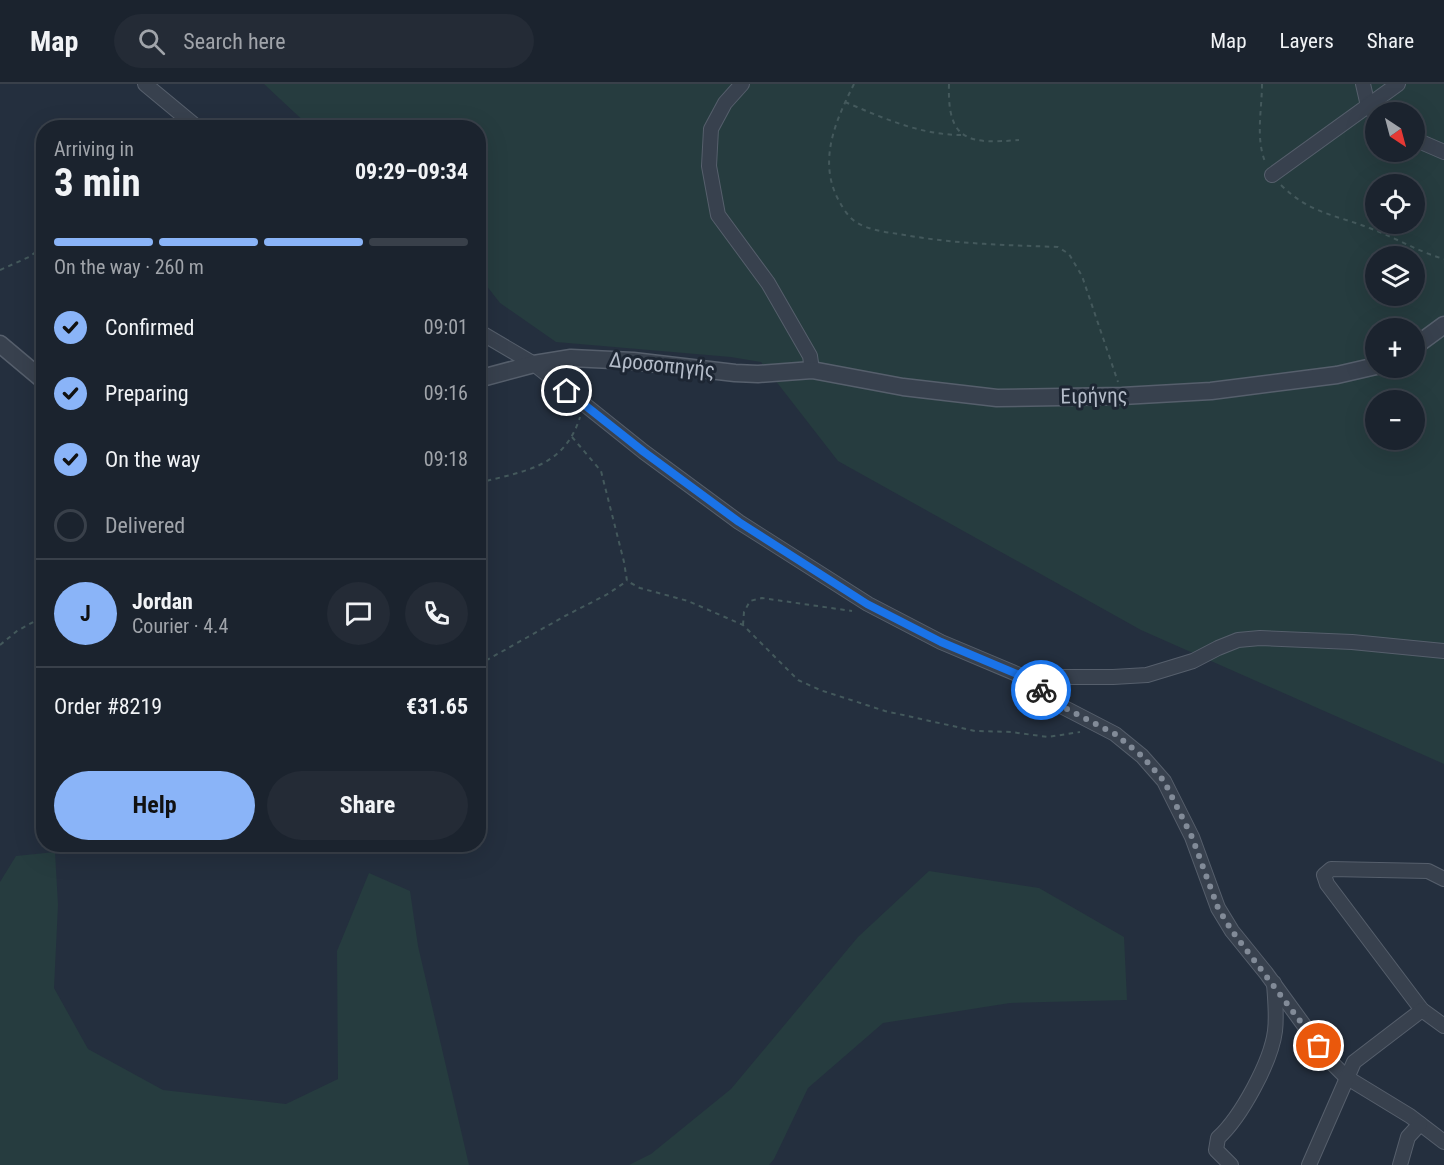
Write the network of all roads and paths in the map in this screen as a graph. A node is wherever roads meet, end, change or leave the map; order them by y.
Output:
1 (145, 84) edge
2 (742, 84) edge
3 (854, 84) edge
4 (949, 84) edge
5 (1262, 84) edge
6 (1363, 84) edge
7 (1398, 84) edge
8 (845, 102) junction
9 (1369, 102) edge
10 (1381, 102) edge
11 (1365, 115) edge
12 (188, 120) edge
13 (962, 135) junction
14 (1019, 140) dead end
15 (1425, 144) edge
16 (1444, 152) edge
17 (1272, 175) junction
18 (36, 251) edge
19 (1444, 259) edge
20 (0, 270) edge
21 (1444, 325) edge
22 (486, 336) edge
23 (1425, 339) edge
24 (0, 344) edge
25 (534, 364) junction
26 (1365, 369) edge
27 (812, 370) junction
28 (36, 374) edge
29 (486, 378) edge
30 (1122, 396) junction
31 (584, 405) junction
32 (572, 437) junction
33 (486, 481) edge
34 (627, 581) junction
35 (857, 612) dead end
36 (36, 620) edge
37 (743, 625) junction
38 (0, 645) edge
39 (1444, 651) edge
40 (486, 660) edge
41 (1024, 677) junction
42 (1099, 725) junction
43 (1444, 879) edge
44 (1274, 983) junction
45 (1422, 1011) junction
46 (1444, 1026) edge
47 (1346, 1077) junction
48 (1419, 1124) junction
49 (1444, 1142) edge
50 (1231, 1165) edge
51 (1309, 1165) edge
52 (1400, 1165) edge

1 - 12 street
2 - 27 street
3 - 8 path
4 - 13 path
5 - 17 path
6 - 9 street
7 - 10 street
8 - 13 path
8 - 30 path
11 - 17 street
13 - 14 path
15 - 16 street
17 - 19 path
18 - 20 path
21 - 23 street
22 - 25 street
24 - 28 street
25 - 27 street, Δροσοπηγής
25 - 29 street, Δροσοπηγής
25 - 31 street
26 - 30 street, Ειρήνης
27 - 30 street, Ειρήνης
31 - 32 path
31 - 41 street
32 - 33 path
32 - 34 path
34 - 37 path
34 - 40 path
35 - 37 path
36 - 38 path
37 - 42 path
39 - 41 street
41 - 42 street
42 - 44 street
43 - 45 street
44 - 47 street
44 - 50 street
45 - 46 street
45 - 47 street
47 - 48 street
47 - 51 street
48 - 49 street
48 - 52 street

